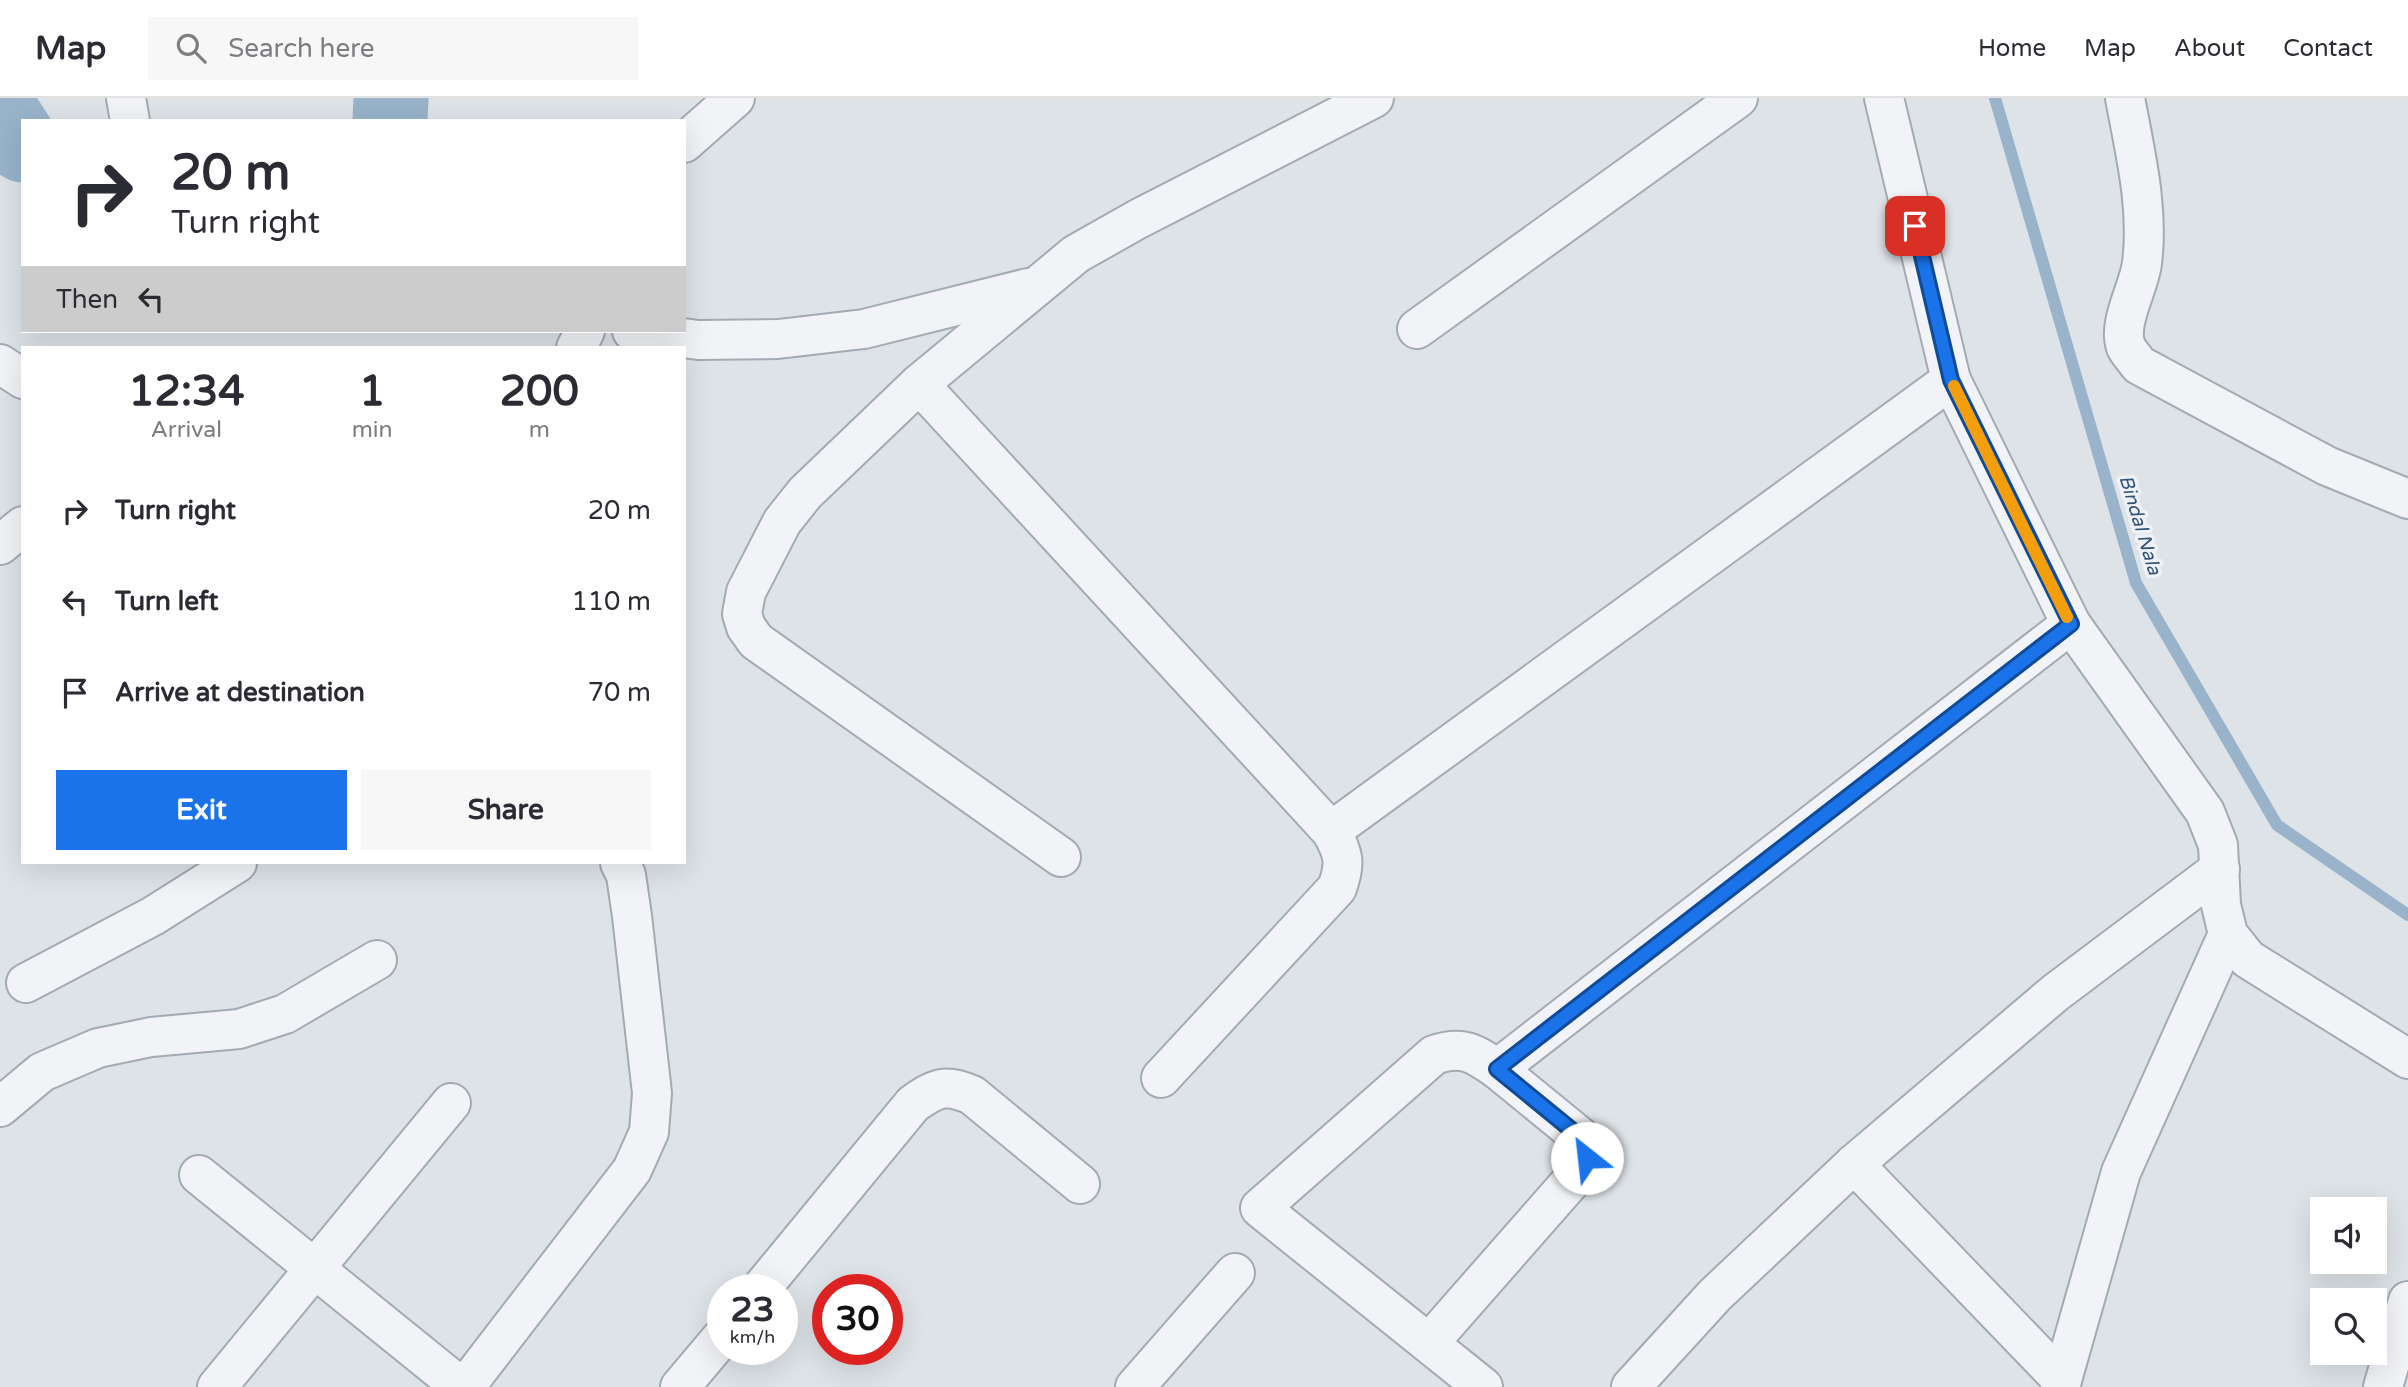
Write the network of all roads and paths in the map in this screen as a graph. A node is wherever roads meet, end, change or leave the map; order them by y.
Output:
1 (126, 98) edge
2 (735, 98) edge
3 (1374, 98) edge
4 (1738, 98) edge
5 (1884, 98) edge
6 (2125, 98) edge
7 (130, 119) edge
8 (686, 141) edge
9 (1037, 286) junction
10 (1417, 329) dead end
11 (647, 333) edge
12 (0, 364) edge
13 (21, 378) edge
14 (1951, 380) junction
15 (919, 384) junction
16 (2408, 499) edge
17 (21, 528) edge
18 (0, 545) edge
19 (2071, 624) junction
20 (1331, 831) junction
21 (1061, 857) dead end
22 (235, 864) edge
23 (620, 864) edge
24 (2220, 869) junction
25 (2228, 934) junction
26 (377, 960) dead end
27 (26, 983) dead end
28 (2408, 1059) edge
29 (1497, 1069) junction
30 (1161, 1078) dead end
31 (451, 1102) dead end
32 (0, 1107) edge
33 (1854, 1164) junction
34 (199, 1175) dead end
35 (1080, 1184) dead end
36 (316, 1269) junction
37 (1235, 1273) dead end
38 (773, 1274) edge
39 (2408, 1301) edge
40 (1429, 1343) junction
41 (707, 1355) edge
42 (2061, 1383) edge
43 (217, 1387) edge
44 (463, 1387) edge
45 (680, 1387) edge
46 (1135, 1387) edge
47 (1483, 1387) edge
48 (1631, 1387) edge
49 (2383, 1387) edge

1 - 7 street
2 - 8 street
3 - 9 street
4 - 10 street
5 - 14 street
6 - 16 street
9 - 11 street
9 - 15 street
12 - 13 street
14 - 19 street
14 - 20 street
15 - 20 street
15 - 21 street
17 - 18 street
19 - 24 street
19 - 29 street
20 - 30 street
22 - 27 street
23 - 44 street
24 - 25 street
24 - 33 street
25 - 28 street
25 - 42 street
26 - 32 street
29 - 40 street
29 - 40 street
31 - 36 street
33 - 42 street
33 - 48 street
34 - 36 street
35 - 38 street
36 - 43 street
36 - 44 street
37 - 46 street
39 - 49 street
40 - 47 street
41 - 45 street

